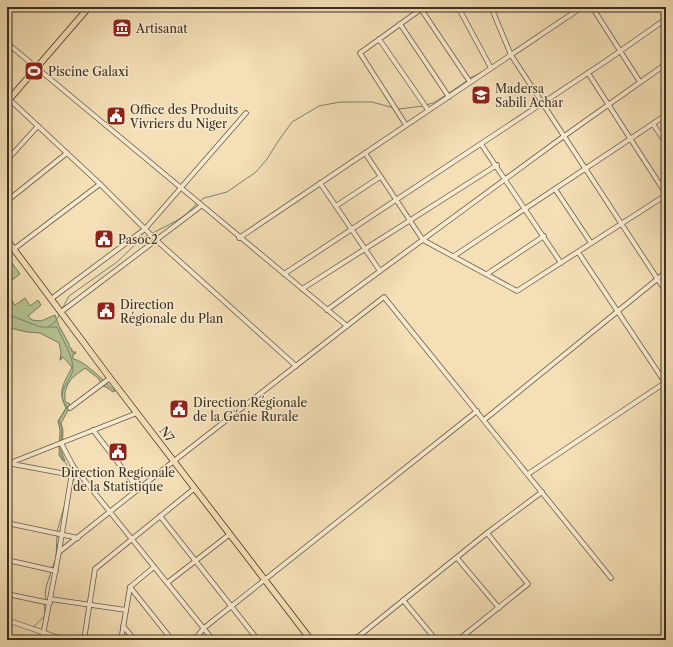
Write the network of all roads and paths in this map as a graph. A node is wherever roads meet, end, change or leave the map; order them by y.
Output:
1 (89, 7) edge
2 (458, 7) edge
3 (582, 7) edge
4 (592, 7) edge
5 (661, 7) edge
6 (423, 8) edge
7 (493, 8) edge
8 (666, 14) edge
9 (666, 19) edge
10 (400, 24) junction
11 (379, 39) junction
12 (7, 43) edge
13 (621, 51) junction
14 (511, 55) junction
15 (666, 64) edge
16 (36, 68) junction
17 (491, 68) junction
18 (588, 73) junction
19 (470, 82) junction
20 (640, 82) junction
21 (448, 97) junction
22 (8, 100) edge
23 (542, 103) junction
24 (608, 105) junction
25 (428, 110) junction
26 (246, 113) dead end
27 (666, 115) edge
28 (653, 124) junction
29 (406, 125) junction
30 (38, 126) junction
31 (564, 137) junction
32 (630, 139) junction
33 (665, 140) edge
34 (481, 144) junction
35 (67, 153) junction
36 (364, 153) junction
37 (7, 160) edge
38 (497, 165) junction
39 (585, 169) junction
40 (380, 177) junction
41 (506, 179) junction
42 (320, 183) junction
43 (100, 184) junction
44 (181, 189) junction
45 (555, 189) junction
46 (666, 195) edge
47 (7, 200) edge
48 (396, 200) junction
49 (201, 206) junction
50 (336, 206) junction
51 (526, 209) junction
52 (410, 220) junction
53 (621, 224) junction
54 (145, 229) junction
55 (352, 229) junction
56 (544, 236) junction
57 (239, 238) junction
58 (7, 240) edge
59 (156, 240) junction
60 (424, 240) junction
61 (591, 243) junction
62 (14, 249) junction
63 (365, 249) junction
64 (578, 252) junction
65 (454, 256) junction
66 (561, 263) junction
67 (380, 272) junction
68 (666, 272) edge
69 (284, 274) junction
70 (487, 274) junction
71 (658, 279) junction
72 (302, 289) junction
73 (666, 292) edge
74 (52, 299) junction
75 (327, 310) junction
76 (61, 312) junction
77 (618, 312) junction
78 (347, 326) junction
79 (296, 366) junction
80 (110, 378) junction
81 (666, 383) edge
82 (70, 408) dead end
83 (477, 411) junction
84 (137, 413) junction
85 (484, 420) junction
86 (93, 430) junction
87 (61, 443) junction
88 (174, 461) junction
89 (9, 463) edge
90 (73, 466) junction
91 (528, 474) junction
92 (72, 475) junction
93 (195, 488) junction
94 (139, 490) junction
95 (542, 492) junction
96 (110, 512) junction
97 (160, 516) junction
98 (7, 523) edge
99 (488, 533) junction
100 (230, 534) junction
101 (62, 535) junction
102 (78, 538) junction
103 (132, 539) junction
104 (59, 552) junction
105 (457, 558) junction
106 (7, 560) edge
107 (196, 561) junction
108 (154, 567) junction
109 (56, 571) junction
110 (611, 578) dead end
111 (264, 580) junction
112 (167, 583) junction
113 (130, 587) junction
114 (7, 594) edge
115 (403, 600) junction
116 (50, 601) junction
117 (90, 605) junction
118 (231, 606) junction
119 (499, 608) junction
120 (126, 610) junction
121 (7, 620) edge
122 (123, 626) junction
123 (204, 628) junction
124 (44, 632) junction
125 (42, 640) edge
126 (64, 640) edge
127 (84, 640) edge
128 (121, 640) edge
129 (135, 640) edge
130 (172, 640) edge
131 (194, 640) edge
132 (213, 640) edge
133 (258, 640) edge
134 (311, 640) edge
135 (354, 640) edge
136 (436, 640) edge
137 (458, 640) edge

1 - 16 main road
2 - 17 street
3 - 14 street
4 - 13 street
5 - 8 street
6 - 10 street
6 - 19 street
7 - 14 street
9 - 13 street
10 - 11 street
10 - 21 street
11 - 25 street
11 - 29 street
12 - 16 street
13 - 18 street
13 - 20 street
14 - 17 street
14 - 23 street
15 - 20 street
16 - 22 main road
16 - 44 street
17 - 19 street
18 - 23 street
18 - 24 street
19 - 21 street
20 - 24 street
21 - 25 street
22 - 30 street
23 - 31 street
23 - 34 street
24 - 31 street
24 - 32 street
25 - 29 street
26 - 44 street
27 - 28 street
28 - 32 street
28 - 33 street
29 - 36 street
30 - 35 street
30 - 37 street
31 - 39 street
31 - 41 street
32 - 39 street
32 - 46 street
34 - 38 street
34 - 48 street
35 - 43 street
35 - 47 street
36 - 40 street
36 - 42 street
38 - 41 street
38 - 52 street
39 - 45 street
39 - 53 street
40 - 48 street
40 - 50 street
41 - 51 street
41 - 60 street
42 - 50 street
42 - 57 street
43 - 54 street
43 - 62 street
44 - 49 street
44 - 54 street
45 - 51 street
45 - 61 street
46 - 53 street
48 - 52 street
48 - 55 street
49 - 57 street
49 - 59 street
50 - 55 street
51 - 56 street
51 - 65 street
52 - 60 street
52 - 63 street
53 - 61 street
53 - 71 street
54 - 59 street
54 - 74 street
55 - 63 street
55 - 69 street
56 - 66 street
56 - 70 street
57 - 69 street
58 - 62 main road, N7
59 - 76 street
59 - 79 street
60 - 65 street
60 - 67 street
61 - 64 street
62 - 74 main road, N7
63 - 67 street
63 - 72 street
64 - 66 street
64 - 77 street
65 - 70 street
66 - 70 street
67 - 75 street
68 - 71 street
69 - 72 street
71 - 73 street
71 - 77 street
72 - 75 street
74 - 76 main road, N7
75 - 78 street
76 - 80 main road, N7
77 - 81 street
77 - 85 street
78 - 79 street
78 - 83 street
79 - 88 street
80 - 82 street
80 - 84 main road, N7
81 - 91 street
83 - 85 street
83 - 111 street
84 - 86 street
84 - 88 main road, N7
85 - 91 street
86 - 87 street
86 - 94 street
87 - 89 street
87 - 90 street
88 - 93 main road, N7
88 - 94 street
89 - 92 street
90 - 92 street
90 - 96 street
91 - 95 street
92 - 101 street
93 - 97 street
93 - 100 main road, N7
94 - 96 street
95 - 99 street
95 - 110 street
96 - 102 street
96 - 103 street
97 - 103 street
97 - 107 street
98 - 101 street
99 - 105 street
99 - 119 street
100 - 107 street
100 - 111 main road, N7
101 - 102 street
101 - 104 street
102 - 104 street
103 - 108 street
103 - 117 street
104 - 109 street
105 - 115 street
105 - 119 street
106 - 109 street
107 - 112 street
107 - 118 street
108 - 112 street
108 - 113 street
109 - 116 street
111 - 118 street
111 - 134 main road, N7
112 - 123 street
113 - 120 street
113 - 130 street
114 - 116 street
115 - 135 street
115 - 136 street
116 - 117 street
116 - 124 street
117 - 120 street
117 - 127 street
118 - 123 street
118 - 133 street
119 - 137 street
120 - 122 street
121 - 124 street
122 - 128 street
122 - 129 street
123 - 131 street
123 - 132 street
124 - 125 street
124 - 126 street

